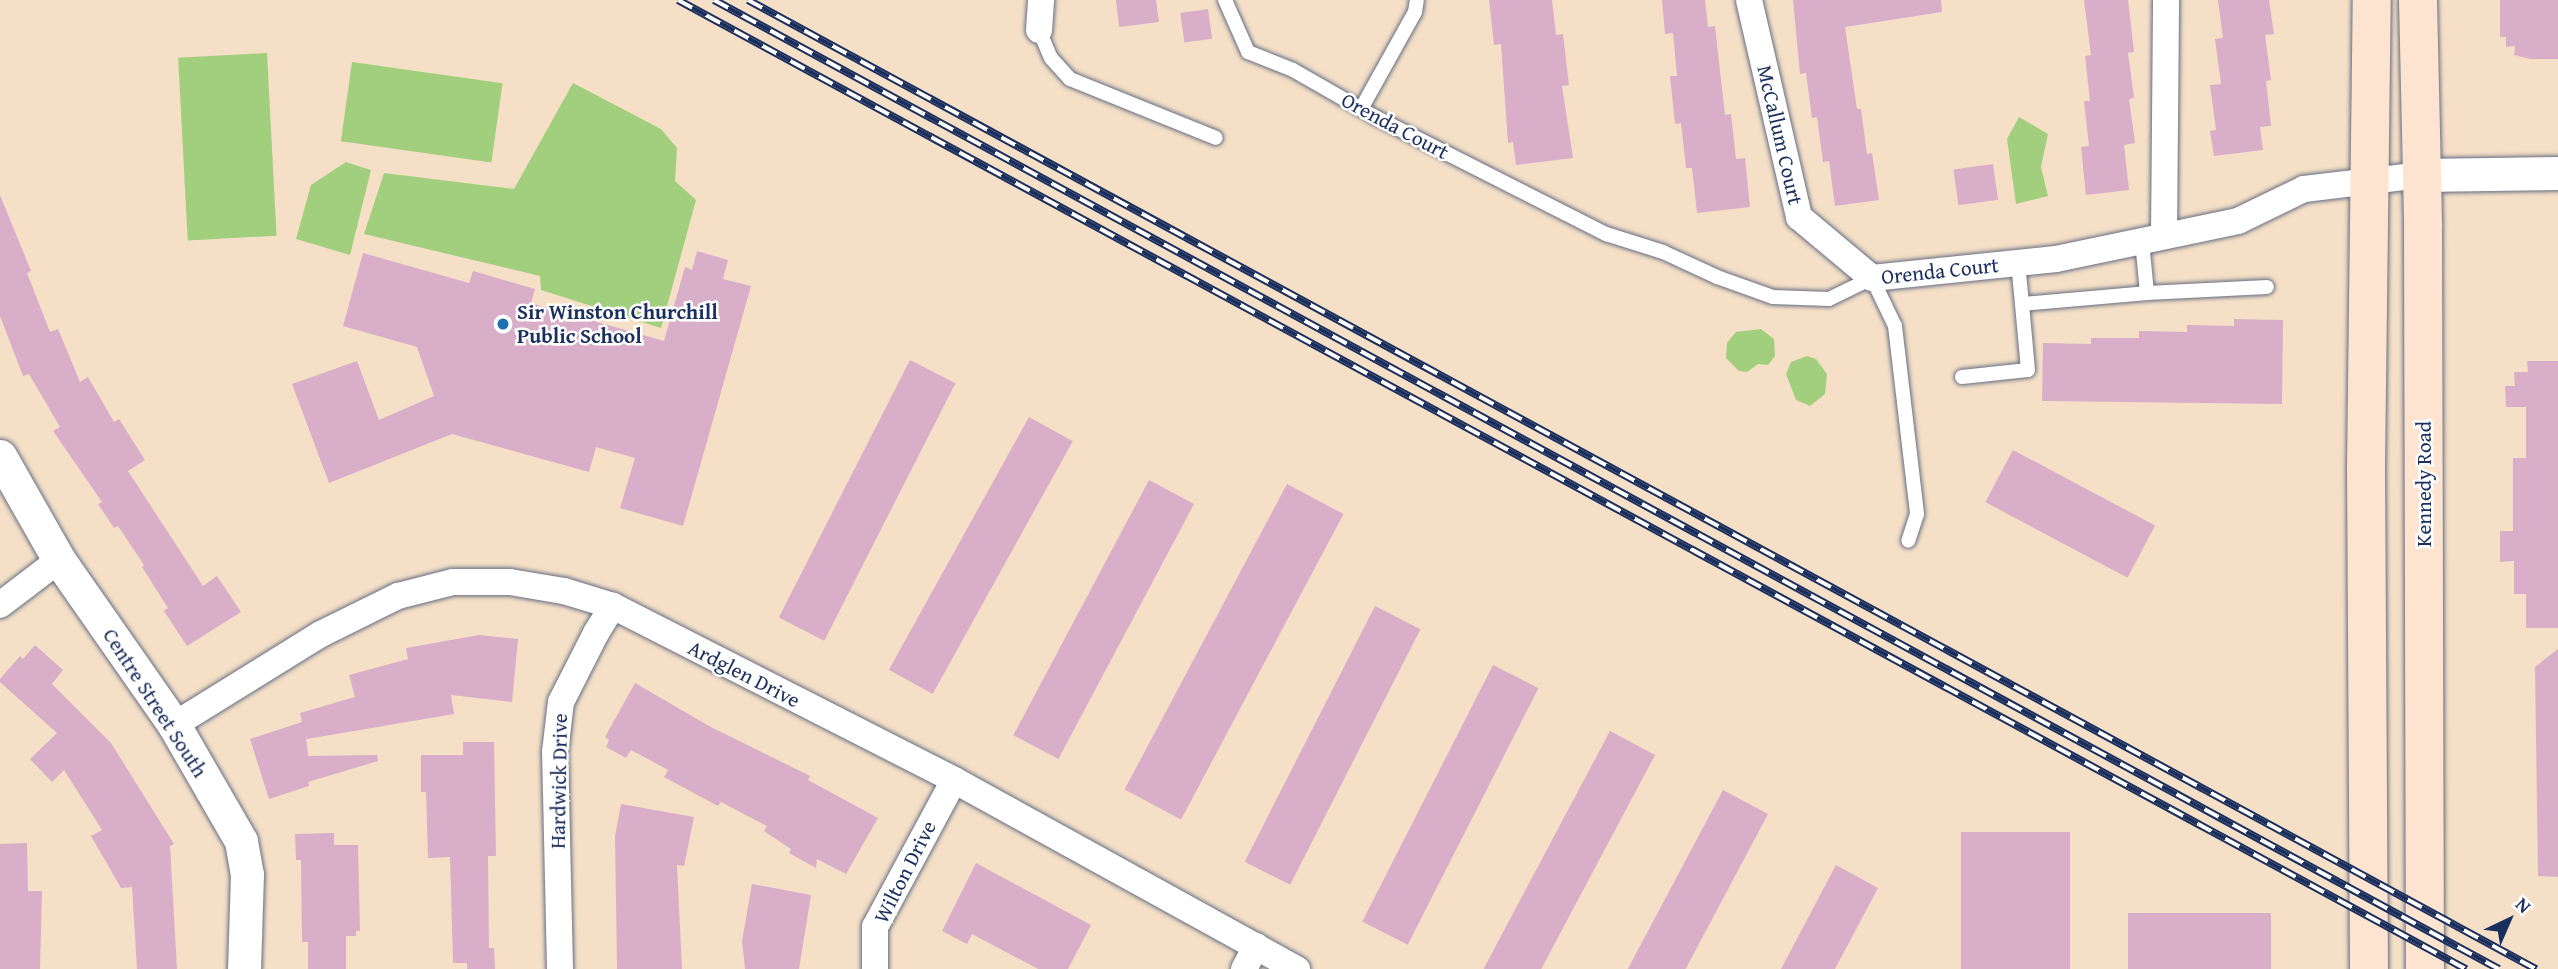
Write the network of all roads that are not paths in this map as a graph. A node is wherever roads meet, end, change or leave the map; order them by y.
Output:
1 (1041, 0) edge
2 (1225, 0) edge
3 (1417, 0) edge
4 (1749, 0) edge
5 (2166, 0) edge
6 (2372, 0) edge
7 (2418, 0) edge
8 (1039, 30) joint
9 (1361, 109) junction
10 (1216, 138) dead end
11 (2558, 173) edge
12 (2423, 175) junction
13 (2369, 180) junction
14 (2153, 238) junction
15 (2018, 263) junction
16 (1872, 278) junction
17 (2267, 287) dead end
18 (2147, 293) junction
19 (2022, 303) junction
20 (1962, 377) dead end
21 (0, 456) edge
22 (1908, 541) dead end
23 (59, 560) junction
24 (0, 605) edge
25 (613, 606) junction
26 (174, 726) junction
27 (954, 780) junction
28 (1250, 958) edge
29 (244, 969) edge
30 (560, 969) edge
31 (875, 969) edge
32 (1297, 969) edge
33 (2369, 969) edge
34 (2425, 969) edge

1 - 8 street
2 - 9 lane, Orenda Court
3 - 9 lane
4 - 16 street, McCallum Court
5 - 14 street
6 - 13 main road
7 - 12 main road, Kennedy Road
8 - 10 lane
9 - 16 lane, Orenda Court
11 - 12 street
12 - 13 street, Orenda Court
12 - 34 main road, Kennedy Road
13 - 14 street, Orenda Court
13 - 33 main road
14 - 15 street, Orenda Court
14 - 18 lane
15 - 16 street, Orenda Court
15 - 19 lane
16 - 22 lane
17 - 18 lane
18 - 19 lane
19 - 20 lane
21 - 23 street, Centre Street South
23 - 24 street
23 - 26 street, Centre Street South
25 - 26 street, Ardglen Drive
25 - 27 street, Ardglen Drive
25 - 30 street, Hardwick Drive
26 - 29 street, Centre Street South
27 - 28 street, Ardglen Drive
27 - 31 street, Wilton Drive
28 - 32 street, Ardglen Drive

